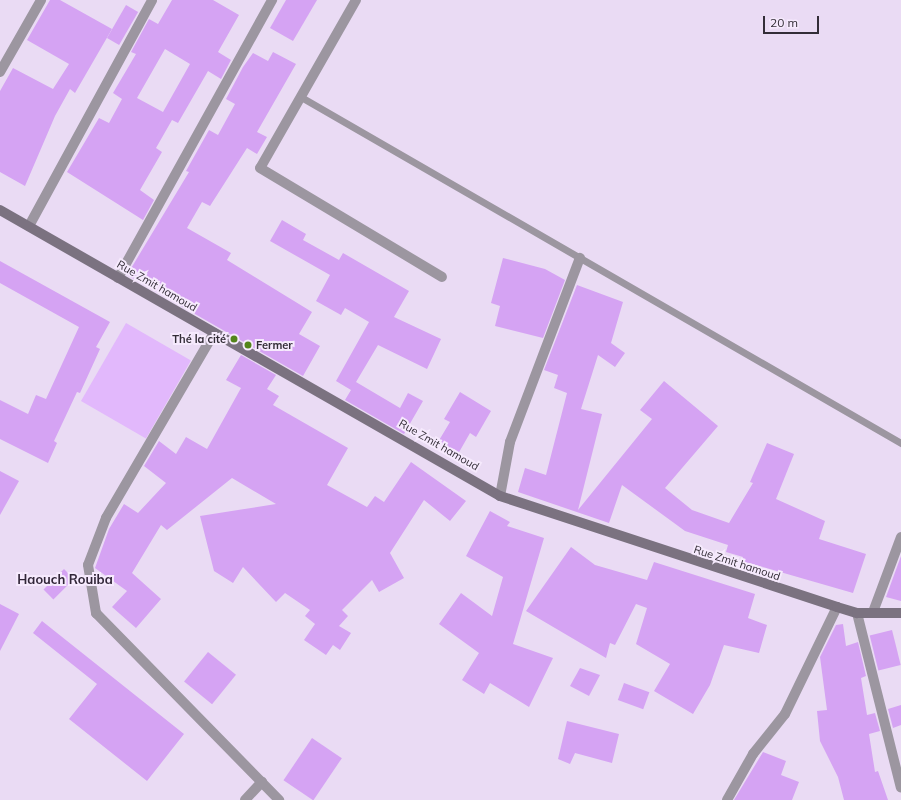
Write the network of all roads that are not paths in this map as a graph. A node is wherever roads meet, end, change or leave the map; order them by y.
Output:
1 (41, 0) edge
2 (152, 0) edge
3 (272, 0) edge
4 (356, 0) edge
5 (0, 72) edge
6 (301, 97) junction
7 (0, 210) edge
8 (29, 226) junction
9 (580, 258) junction
10 (442, 277) dead end
11 (118, 278) junction
12 (214, 333) junction
13 (901, 443) edge
14 (500, 496) junction
15 (901, 537) edge
16 (837, 607) junction
17 (873, 612) junction
18 (857, 613) junction
19 (901, 613) edge
20 (262, 782) junction
21 (901, 788) edge
22 (245, 800) edge
23 (279, 800) edge
24 (727, 800) edge

1 - 5 street
2 - 8 street
3 - 11 street
4 - 6 street
6 - 9 lane
6 - 10 street
7 - 8 street, Rue Zmit hamoud
8 - 11 street, Rue Zmit hamoud
9 - 13 lane
9 - 14 street
11 - 12 street, Rue Zmit hamoud
12 - 14 street, Rue Zmit hamoud
12 - 20 street
14 - 16 street, Rue Zmit hamoud
15 - 17 street
16 - 18 street, Rue Zmit hamoud
16 - 24 street
17 - 18 street, Rue Zmit hamoud
17 - 19 street, Rue Zmit hamoud
18 - 21 street
20 - 22 street
20 - 23 street

